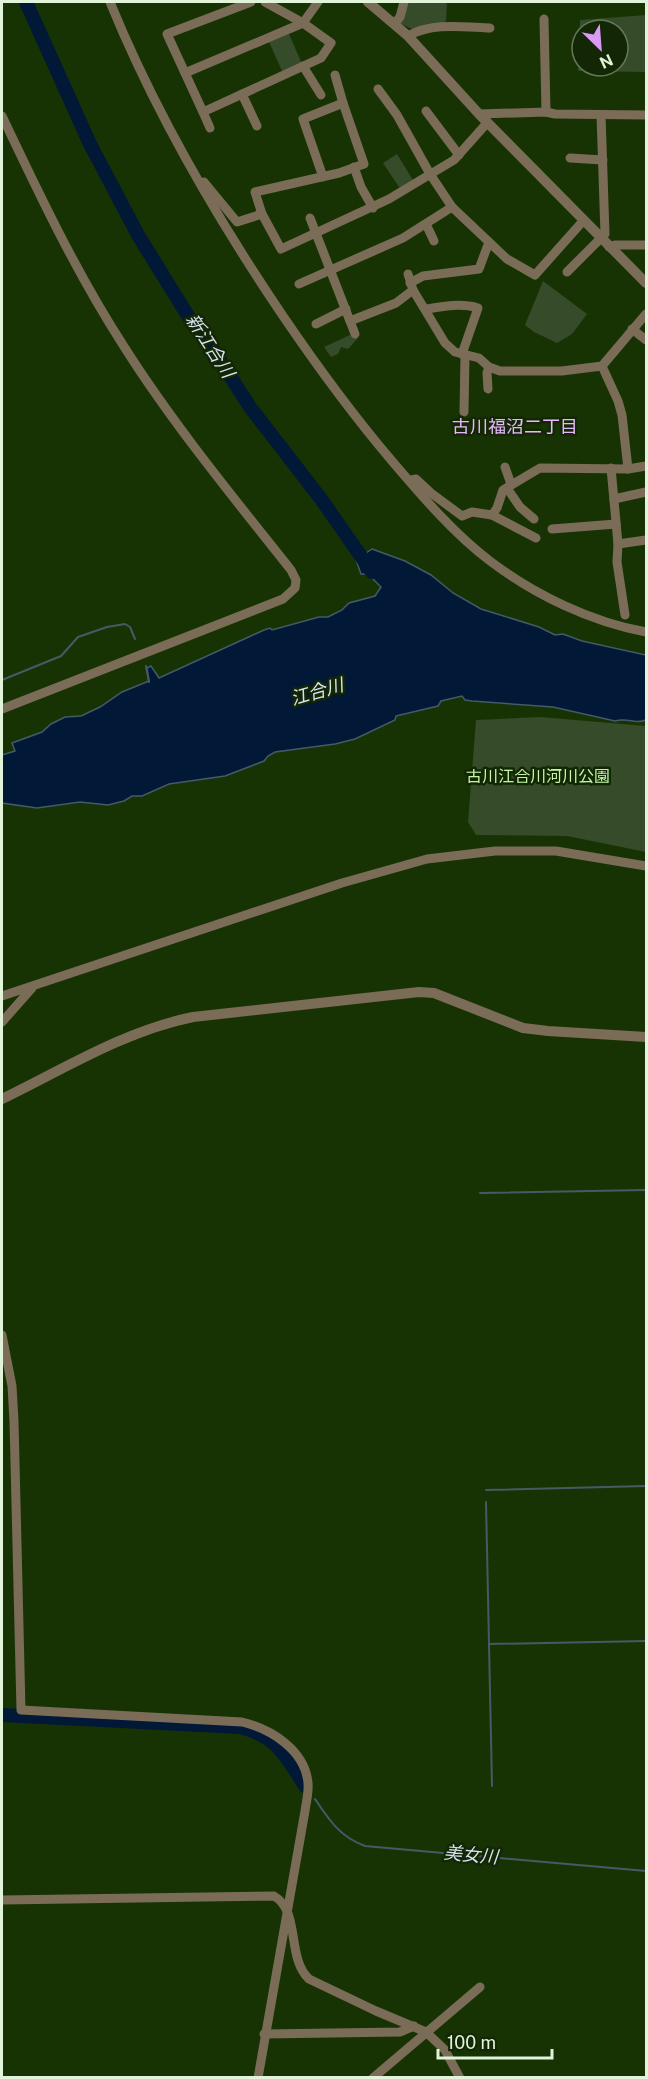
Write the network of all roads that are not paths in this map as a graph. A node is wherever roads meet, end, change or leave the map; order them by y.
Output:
1 (110, 2) edge
2 (251, 2) edge
3 (265, 2) edge
4 (318, 2) edge
5 (368, 2) edge
6 (404, 2) edge
7 (544, 19) dead end
8 (303, 23) junction
9 (395, 23) junction
10 (489, 28) dead end
11 (408, 36) junction
12 (303, 66) junction
13 (185, 73) junction
14 (335, 75) dead end
15 (378, 89) dead end
16 (242, 94) junction
17 (321, 95) dead end
18 (343, 103) junction
19 (426, 111) dead end
20 (203, 112) junction
21 (546, 112) junction
22 (479, 114) junction
23 (646, 115) edge
24 (2, 116) edge
25 (601, 116) junction
26 (487, 123) junction
27 (257, 126) dead end
28 (210, 128) dead end
29 (459, 155) junction
30 (570, 158) dead end
31 (603, 160) junction
32 (354, 167) junction
33 (430, 174) junction
34 (323, 177) junction
35 (197, 179) junction
36 (452, 207) junction
37 (373, 208) junction
38 (262, 214) junction
39 (310, 218) dead end
40 (583, 221) junction
41 (426, 224) junction
42 (316, 234) junction
43 (600, 238) junction
44 (434, 242) dead end
45 (489, 242) junction
46 (646, 245) edge
47 (609, 248) junction
48 (330, 270) junction
49 (567, 272) dead end
50 (410, 282) junction
51 (299, 284) dead end
52 (646, 284) edge
53 (346, 309) junction
54 (427, 309) junction
55 (646, 314) edge
56 (350, 321) junction
57 (316, 324) dead end
58 (632, 329) junction
59 (355, 334) dead end
60 (646, 340) edge
61 (463, 354) junction
62 (602, 366) junction
63 (489, 368) junction
64 (488, 390) dead end
65 (464, 412) dead end
66 (646, 466) edge
67 (505, 467) dead end
68 (611, 468) junction
69 (628, 469) junction
70 (409, 480) junction
71 (509, 486) junction
72 (646, 492) edge
73 (614, 499) junction
74 (492, 515) junction
75 (534, 519) dead end
76 (616, 524) junction
77 (552, 530) dead end
78 (536, 538) dead end
79 (646, 540) edge
80 (618, 544) junction
81 (625, 615) dead end
82 (646, 632) edge
83 (2, 709) edge
84 (646, 866) edge
85 (33, 987) junction
86 (2, 996) edge
87 (2, 1022) edge
88 (646, 1037) edge
89 (2, 1099) edge
90 (2, 1335) edge
91 (2, 1900) edge
92 (286, 1908) junction
93 (480, 1988) dead end
94 (414, 2026) junction
95 (426, 2032) junction
96 (264, 2034) junction
97 (258, 2078) edge
98 (373, 2078) edge
99 (460, 2078) edge

1 - 35 street
2 - 13 street
3 - 8 street
4 - 8 street
5 - 9 street
6 - 9 street
7 - 21 street
8 - 12 street
8 - 13 street
9 - 11 street
10 - 11 street
11 - 22 street
12 - 16 street
12 - 17 street
13 - 20 street
14 - 18 street
15 - 33 street
16 - 20 street
16 - 27 street
18 - 32 street
18 - 34 street
19 - 29 street
20 - 28 street
21 - 22 street
21 - 25 street
22 - 26 street
23 - 25 street
24 - 83 street
25 - 31 street
26 - 29 street
26 - 40 street
29 - 33 street
30 - 31 street
31 - 43 street
32 - 34 street
32 - 37 street
33 - 36 street
33 - 37 street
34 - 38 street
35 - 38 street
35 - 70 street
36 - 41 street
36 - 45 street
37 - 42 street
38 - 42 street
39 - 42 street
40 - 43 street
40 - 45 street
41 - 44 street
41 - 48 street
42 - 48 street
43 - 47 street
43 - 49 street
45 - 50 street
46 - 47 street
47 - 52 street
48 - 51 street
48 - 53 street
50 - 54 street
50 - 56 street
53 - 56 street
53 - 57 street
54 - 61 street
54 - 61 street
55 - 58 street
56 - 59 street
58 - 60 street
58 - 62 street
61 - 63 street
61 - 65 street
62 - 63 street
62 - 69 street
63 - 64 street
66 - 69 street
67 - 71 street
68 - 69 street
68 - 71 street
68 - 73 street
70 - 74 street
70 - 82 street
71 - 74 street
71 - 75 street
72 - 73 street
73 - 76 street
74 - 78 street
76 - 77 street
76 - 80 street
79 - 80 street
80 - 81 street
84 - 85 street
85 - 86 street
85 - 87 street
88 - 89 street
90 - 92 street
91 - 92 street
92 - 94 street
92 - 96 street
93 - 95 street
94 - 95 street
94 - 96 street
95 - 98 street
95 - 99 street
96 - 97 street

